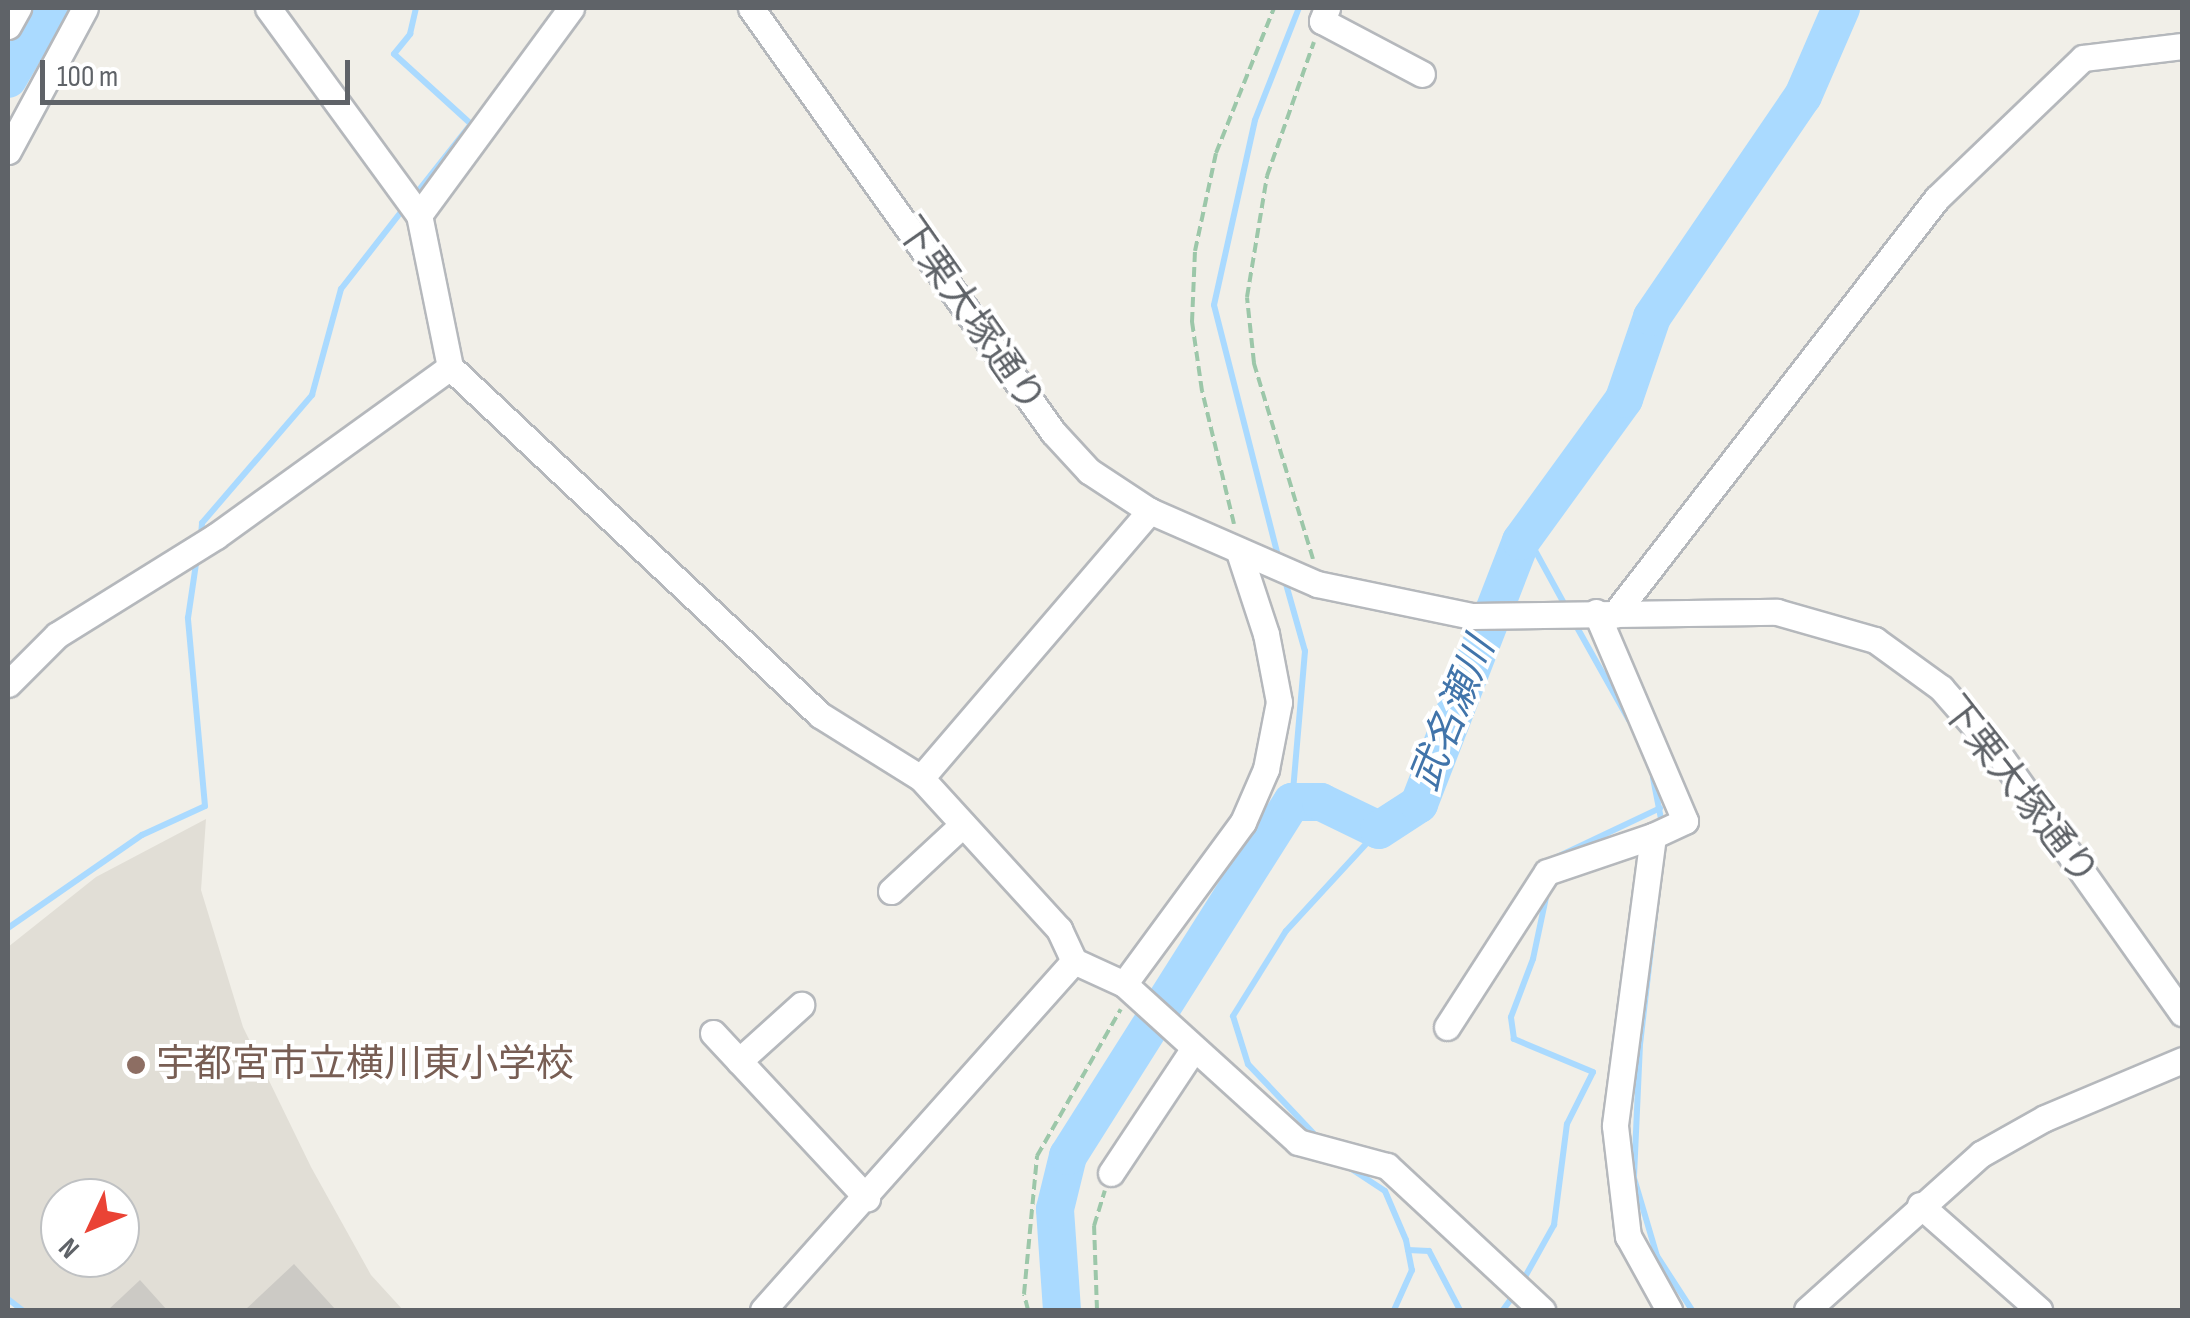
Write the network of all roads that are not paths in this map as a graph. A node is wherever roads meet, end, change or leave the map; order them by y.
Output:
1 (18, 8) edge
2 (85, 8) edge
3 (268, 8) edge
4 (571, 8) edge
5 (751, 8) edge
6 (1325, 14) edge
7 (8, 26) edge
8 (2182, 46) edge
9 (1422, 74) dead end
10 (8, 151) edge
11 (419, 216) junction
12 (450, 367) junction
13 (1150, 511) junction
14 (1243, 554) junction
15 (1605, 614) junction
16 (8, 684) edge
17 (921, 778) junction
18 (963, 824) junction
19 (1653, 836) junction
20 (892, 891) dead end
21 (1074, 961) junction
22 (1130, 991) junction
23 (801, 1006) dead end
24 (2182, 1013) edge
25 (1447, 1027) dead end
26 (713, 1034) dead end
27 (1188, 1047) junction
28 (2182, 1060) edge
29 (738, 1061) junction
30 (1111, 1173) road end
31 (867, 1198) junction
32 (1920, 1205) junction
33 (763, 1310) edge
34 (1542, 1310) edge
35 (1669, 1310) edge
36 (1807, 1310) edge
37 (2040, 1310) edge

1 - 7 street
2 - 10 street
3 - 11 street
4 - 11 street
5 - 13 street, 下栗大塚通り
6 - 9 street
8 - 15 street
11 - 12 street
12 - 16 street
12 - 17 street
13 - 14 street, 下栗大塚通り
13 - 17 street
14 - 15 street, 下栗大塚通り
14 - 22 street
15 - 19 street
15 - 24 street, 下栗大塚通り
17 - 18 street
18 - 20 street
18 - 21 street
19 - 25 street
19 - 35 street
21 - 22 street
21 - 31 street
22 - 27 street
23 - 29 street
26 - 29 street
27 - 30 street
27 - 34 street
28 - 32 street
29 - 31 street
31 - 33 street
32 - 36 street
32 - 37 street

